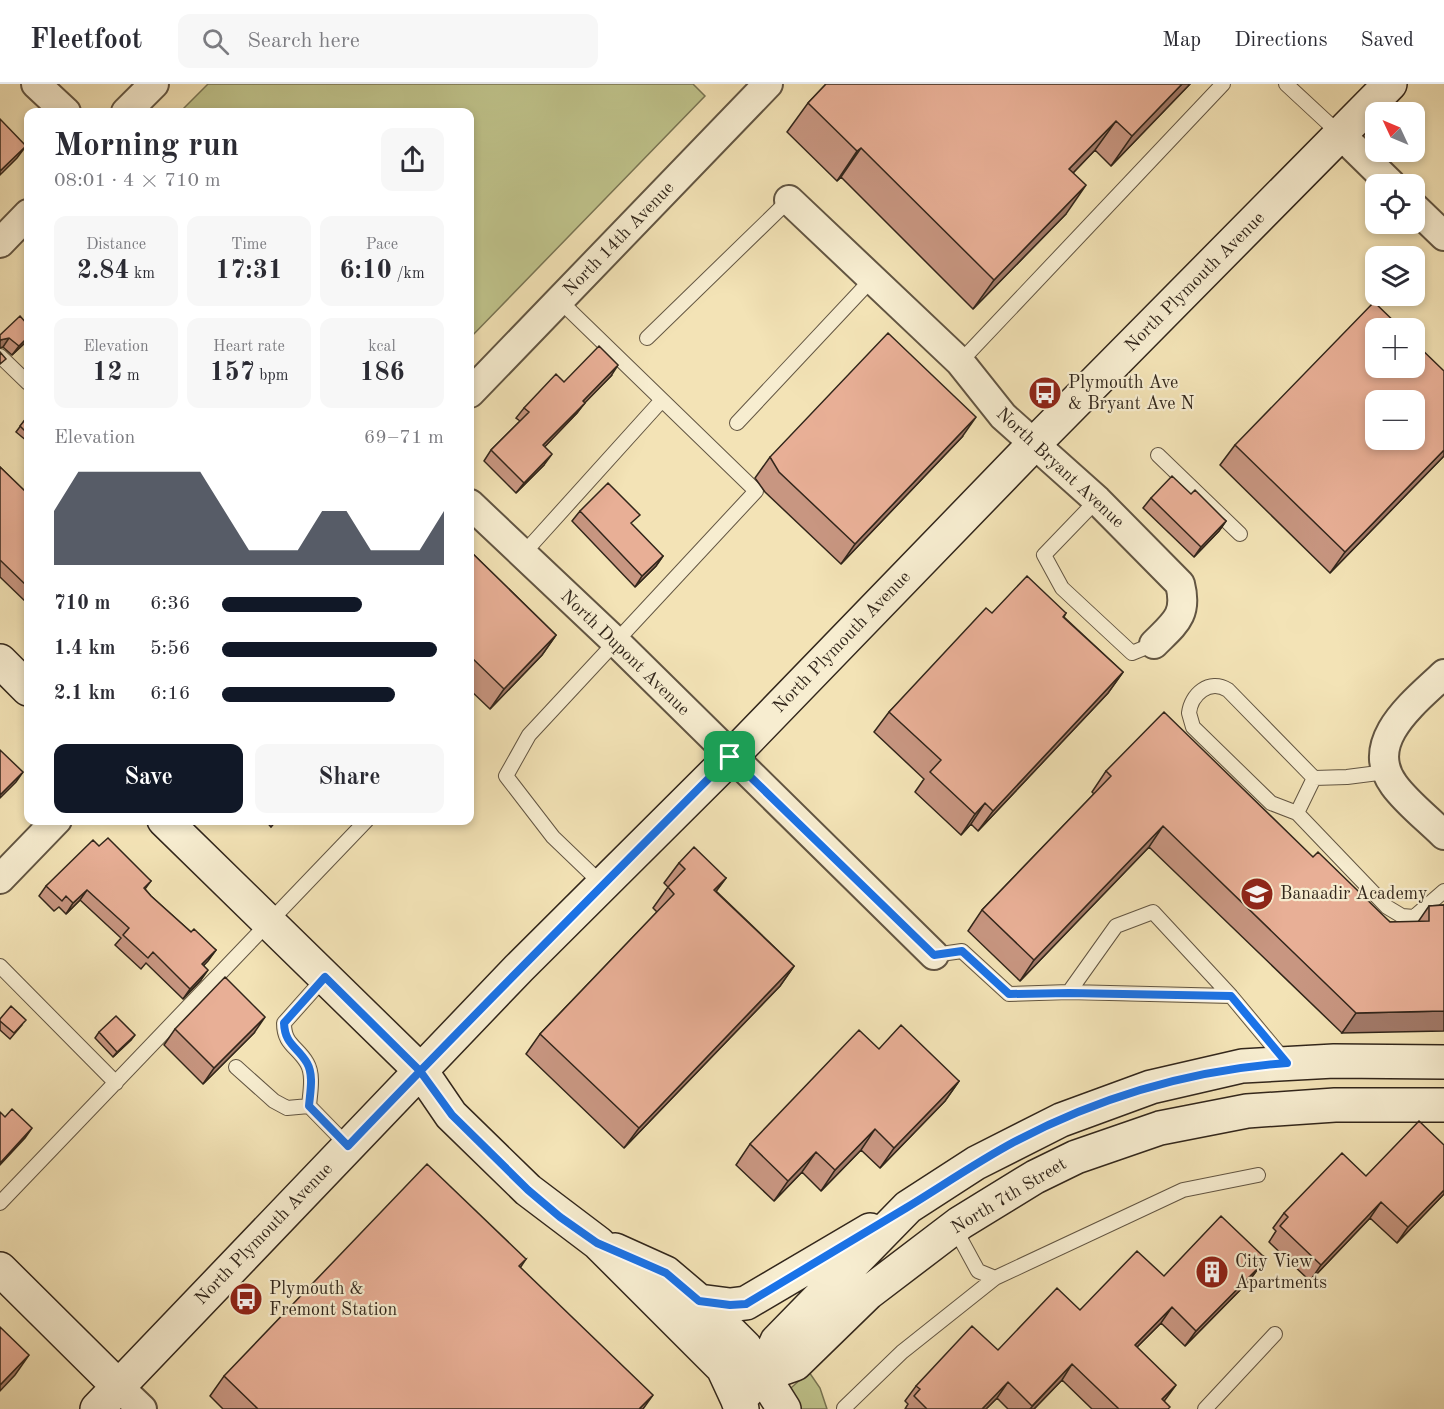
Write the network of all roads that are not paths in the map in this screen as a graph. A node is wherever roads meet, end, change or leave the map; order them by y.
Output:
1 (36, 84) edge
2 (154, 84) edge
3 (768, 84) edge
4 (1223, 84) edge
5 (1286, 84) edge
6 (1390, 84) edge
7 (62, 108) edge
8 (130, 108) edge
9 (1341, 135) junction
10 (1381, 174) edge
11 (789, 200) joint
12 (24, 218) edge
13 (1425, 218) edge
14 (1444, 236) edge
15 (0, 243) edge
16 (872, 279) junction
17 (559, 300) junction
18 (647, 338) dead end
19 (0, 356) edge
20 (960, 362) junction
21 (24, 379) edge
22 (474, 389) edge
23 (662, 400) junction
24 (737, 423) dead end
25 (1033, 445) junction
26 (1158, 455) dead end
27 (1097, 500) junction
28 (474, 508) edge
29 (1240, 534) dead end
30 (523, 554) junction
31 (615, 641) junction
32 (1154, 644) joint
33 (0, 661) edge
34 (1444, 674) edge
35 (24, 685) edge
36 (730, 757) junction
37 (1385, 763) junction
38 (1314, 778) junction
39 (1297, 813) junction
40 (52, 825) edge
41 (169, 825) edge
42 (362, 825) edge
43 (1444, 835) edge
44 (0, 879) edge
45 (603, 885) junction
46 (1444, 891) edge
47 (269, 923) junction
48 (934, 955) joint
49 (0, 966) edge
50 (325, 977) junction
51 (1069, 993) junction
52 (1231, 996) junction
53 (1444, 1062) edge
54 (1287, 1063) junction
55 (236, 1067) edge
56 (420, 1071) junction
57 (116, 1083) junction
58 (1444, 1105) edge
59 (309, 1106) junction
60 (348, 1146) junction
61 (1258, 1175) dead end
62 (0, 1203) edge
63 (908, 1207) junction
64 (954, 1227) junction
65 (597, 1243) junction
66 (0, 1269) edge
67 (995, 1278) junction
68 (699, 1301) junction
69 (1275, 1334) dead end
70 (761, 1376) junction
71 (108, 1398) edge
72 (737, 1406) edge
73 (844, 1408) edge
74 (142, 1409) edge
75 (784, 1409) edge
76 (1205, 1409) edge

1 - 7 street
2 - 8 street
3 - 17 street, North 14th Avenue
4 - 20 lane
5 - 9 lane
6 - 9 main road, North Plymouth Avenue
9 - 10 street
9 - 25 main road, North Plymouth Avenue
11 - 16 street, North Bryant Avenue
11 - 18 lane
12 - 15 street
13 - 14 street
16 - 20 street, North Bryant Avenue
16 - 24 lane
17 - 22 street, North 14th Avenue
17 - 23 lane
19 - 21 lane
20 - 25 street, North Bryant Avenue
23 - 30 lane
23 - 31 lane
25 - 27 street, North Bryant Avenue
25 - 36 main road, North Plymouth Avenue
26 - 29 lane
27 - 32 street, North Bryant Avenue
27 - 32 lane
28 - 30 street, North Dupont Avenue
30 - 31 street, North Dupont Avenue
31 - 36 street, North Dupont Avenue
31 - 45 lane
33 - 35 main road
34 - 37 street
36 - 45 main road, North Plymouth Avenue
36 - 48 street, North Dupont Avenue
37 - 38 lane
37 - 43 street
38 - 39 lane
38 - 39 lane
39 - 46 lane
40 - 44 street
41 - 47 main road, North 7th Street
42 - 47 lane
45 - 56 main road, North Plymouth Avenue
47 - 50 main road, North 7th Street
47 - 57 lane
48 - 51 lane
49 - 57 lane
50 - 56 main road, North 7th Street
50 - 59 lane
51 - 52 lane
51 - 52 lane
52 - 54 lane
53 - 54 main road, North 7th Street
54 - 63 main road, North 7th Street
55 - 59 lane
56 - 60 main road, North Plymouth Avenue
56 - 65 main road, North 7th Street
57 - 62 lane
58 - 64 main road, North 7th Street
59 - 60 lane
60 - 71 main road, North Plymouth Avenue
61 - 67 lane
63 - 68 main road
63 - 70 main road, North 7th Street
64 - 67 lane
64 - 70 main road, North 7th Street
65 - 68 main road, North 7th Street
65 - 72 main road, North 7th Street
66 - 71 main road
67 - 73 lane
68 - 70 main road, North 7th Street
69 - 76 lane
70 - 72 main road, North 7th Street
70 - 75 main road
71 - 74 street

